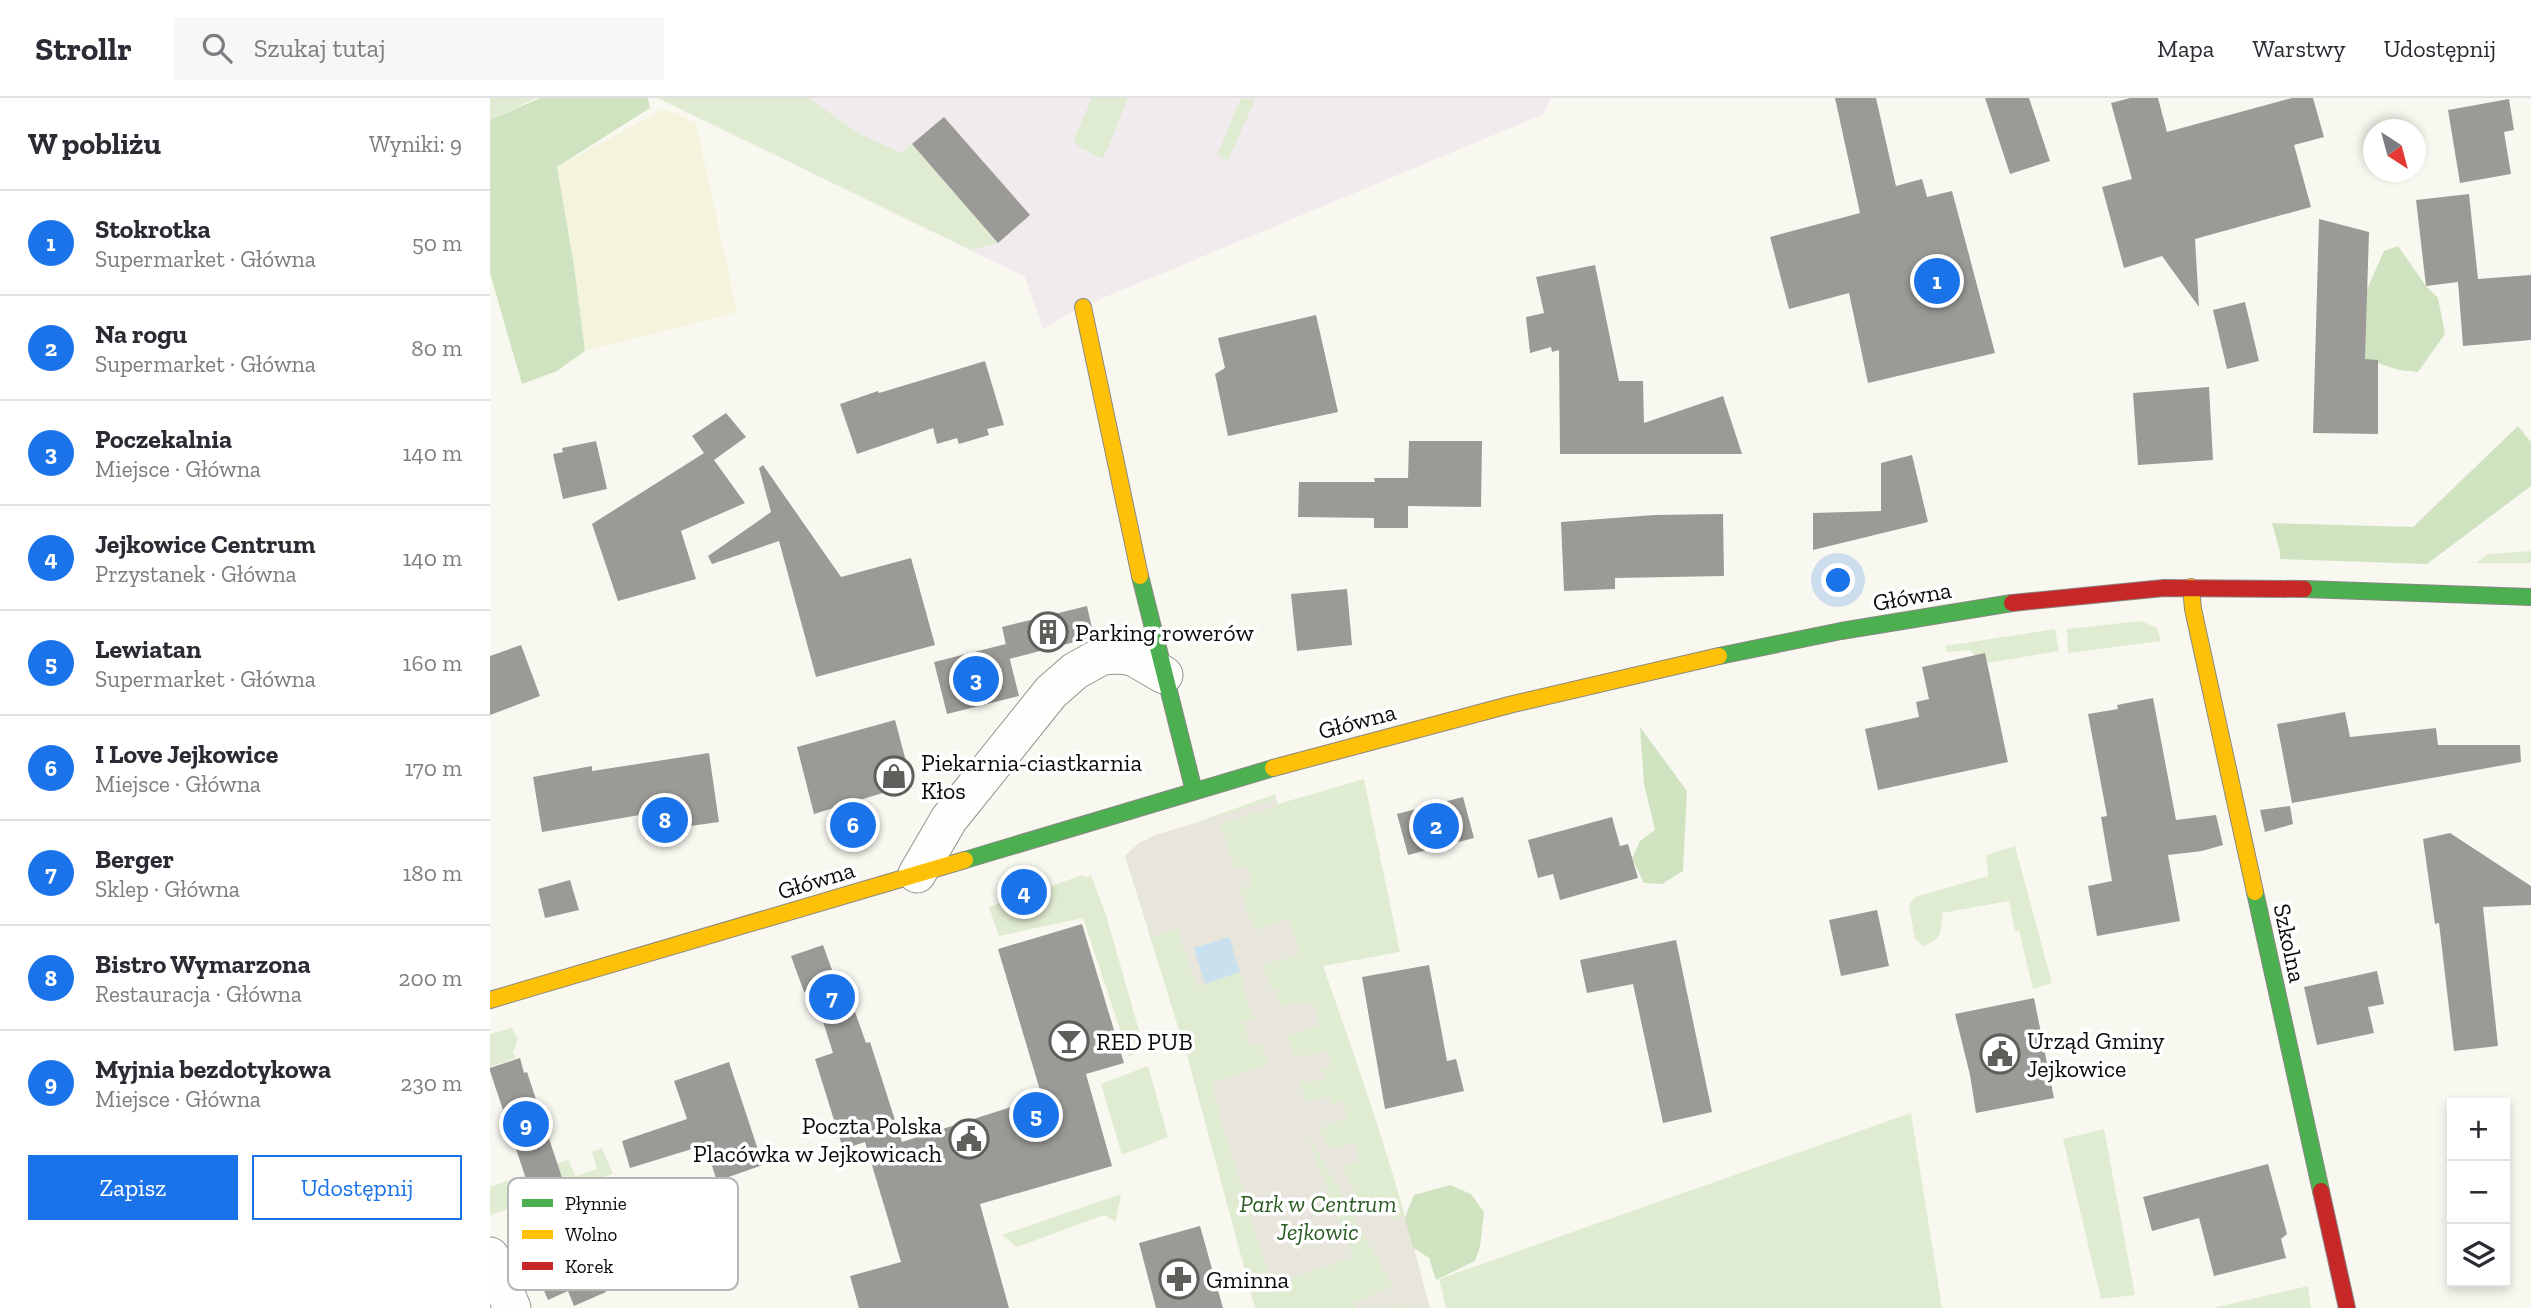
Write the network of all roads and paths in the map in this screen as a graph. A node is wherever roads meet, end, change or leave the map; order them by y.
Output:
1 (1083, 307) dead end
2 (2191, 587) junction
3 (2531, 597) edge
4 (1164, 675) junction
5 (1195, 791) junction
6 (917, 874) junction
7 (490, 1000) edge
8 (490, 1256) edge
9 (512, 1308) edge
10 (2347, 1308) edge

1 - 4 street
2 - 3 street, Główna
2 - 5 street, Główna
2 - 10 street, Szkolna
4 - 5 street
4 - 6 street
5 - 6 street, Główna
6 - 7 street, Główna
8 - 9 street

